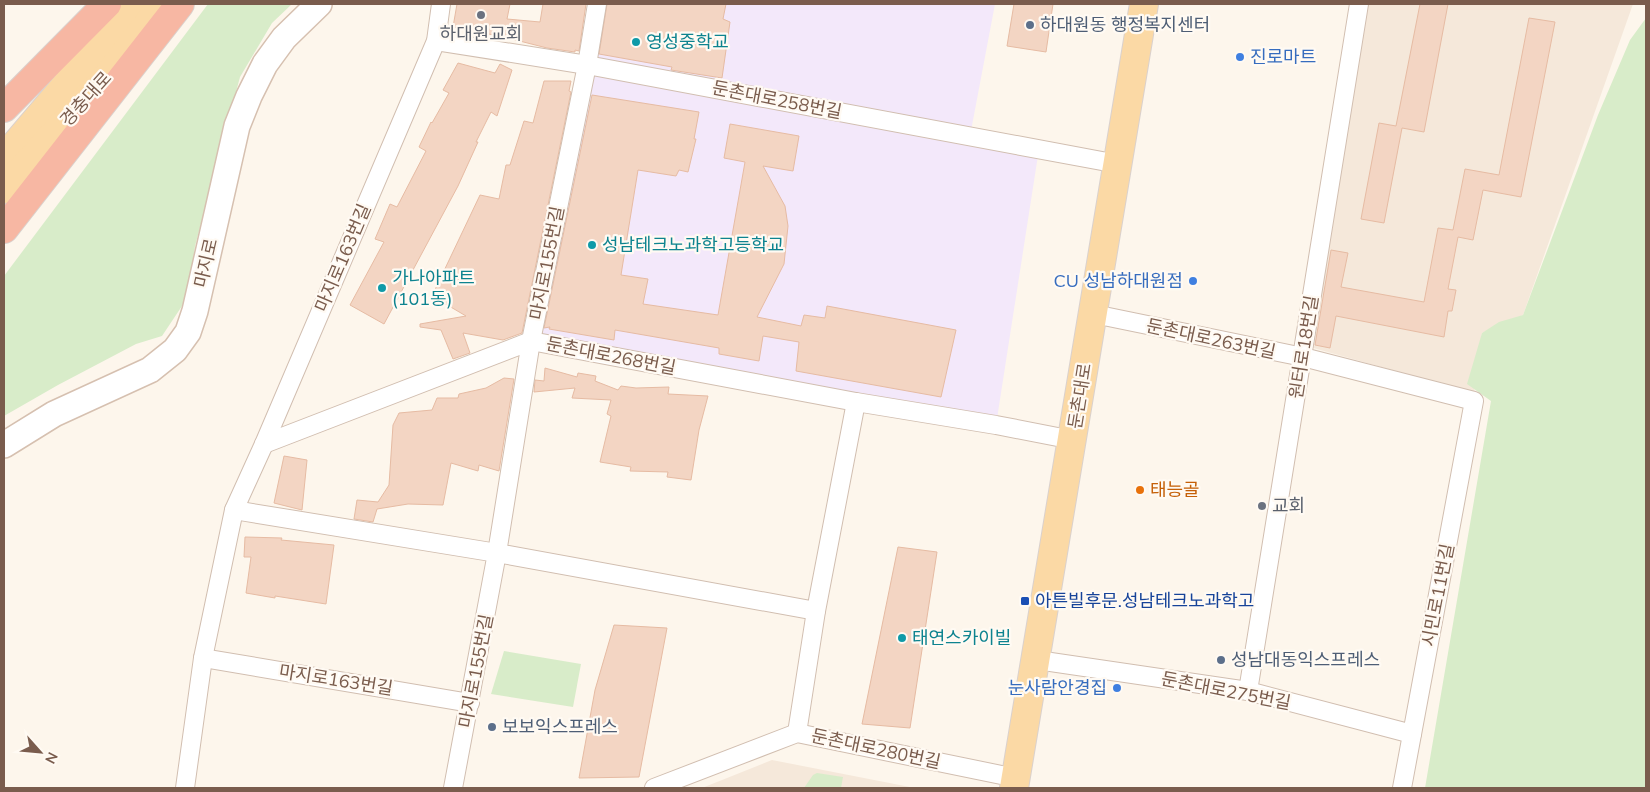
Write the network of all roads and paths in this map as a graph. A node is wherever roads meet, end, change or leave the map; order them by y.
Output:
1 (107, 4) edge
2 (135, 4) edge
3 (163, 4) edge
4 (180, 4) edge
5 (320, 4) edge
6 (442, 4) edge
7 (597, 4) edge
8 (1144, 4) edge
9 (1359, 4) edge
10 (436, 41) junction
11 (587, 65) junction
12 (4, 108) edge
13 (4, 158) edge
14 (1118, 164) junction
15 (4, 189) edge
16 (4, 230) edge
17 (1094, 314) junction
18 (531, 341) junction
19 (1303, 357) junction
20 (856, 402) junction
21 (1474, 402) joint
22 (1073, 440) junction
23 (264, 444) junction
24 (4, 445) edge
25 (234, 510) junction
26 (498, 553) junction
27 (816, 611) junction
28 (203, 658) junction
29 (1037, 660) junction
30 (1248, 691) junction
31 (470, 703) junction
32 (797, 733) junction
33 (1412, 734) junction
34 (1015, 783) edge
35 (185, 788) edge
36 (453, 788) edge
37 (654, 788) edge
38 (1402, 788) edge

1 - 12 highway
2 - 13 main road, 경충대로
3 - 15 main road, 경충대로
4 - 16 highway
5 - 24 main road, 마지로
6 - 10 street, 마지로163번길
7 - 11 street, 마지로155번길
8 - 14 main road, 둔촌대로
9 - 19 street, 원터로18번길
10 - 11 street, 둔촌대로258번길
10 - 23 street, 마지로163번길
11 - 14 street, 둔촌대로258번길
11 - 18 street, 마지로155번길
14 - 17 main road, 둔촌대로
17 - 19 street, 둔촌대로263번길
17 - 22 main road, 둔촌대로
18 - 20 street, 둔촌대로268번길
18 - 23 street, 둔촌대로268번길
18 - 26 street, 마지로155번길
19 - 21 street, 둔촌대로263번길
19 - 30 street, 원터로18번길
20 - 22 street, 둔촌대로268번길
20 - 27 street
21 - 33 street, 시민로11번길
22 - 29 main road, 둔촌대로
23 - 25 street, 마지로163번길
25 - 26 street
25 - 28 street, 마지로163번길
26 - 27 street
26 - 31 street, 마지로155번길
27 - 32 street
28 - 31 street, 마지로163번길
28 - 35 street, 마지로163번길
29 - 30 street, 둔촌대로275번길
29 - 34 main road, 둔촌대로
30 - 33 street, 둔촌대로275번길
31 - 36 street, 마지로155번길
32 - 34 street, 둔촌대로280번길
32 - 37 street, 둔촌대로280번길
33 - 38 street, 시민로11번길

